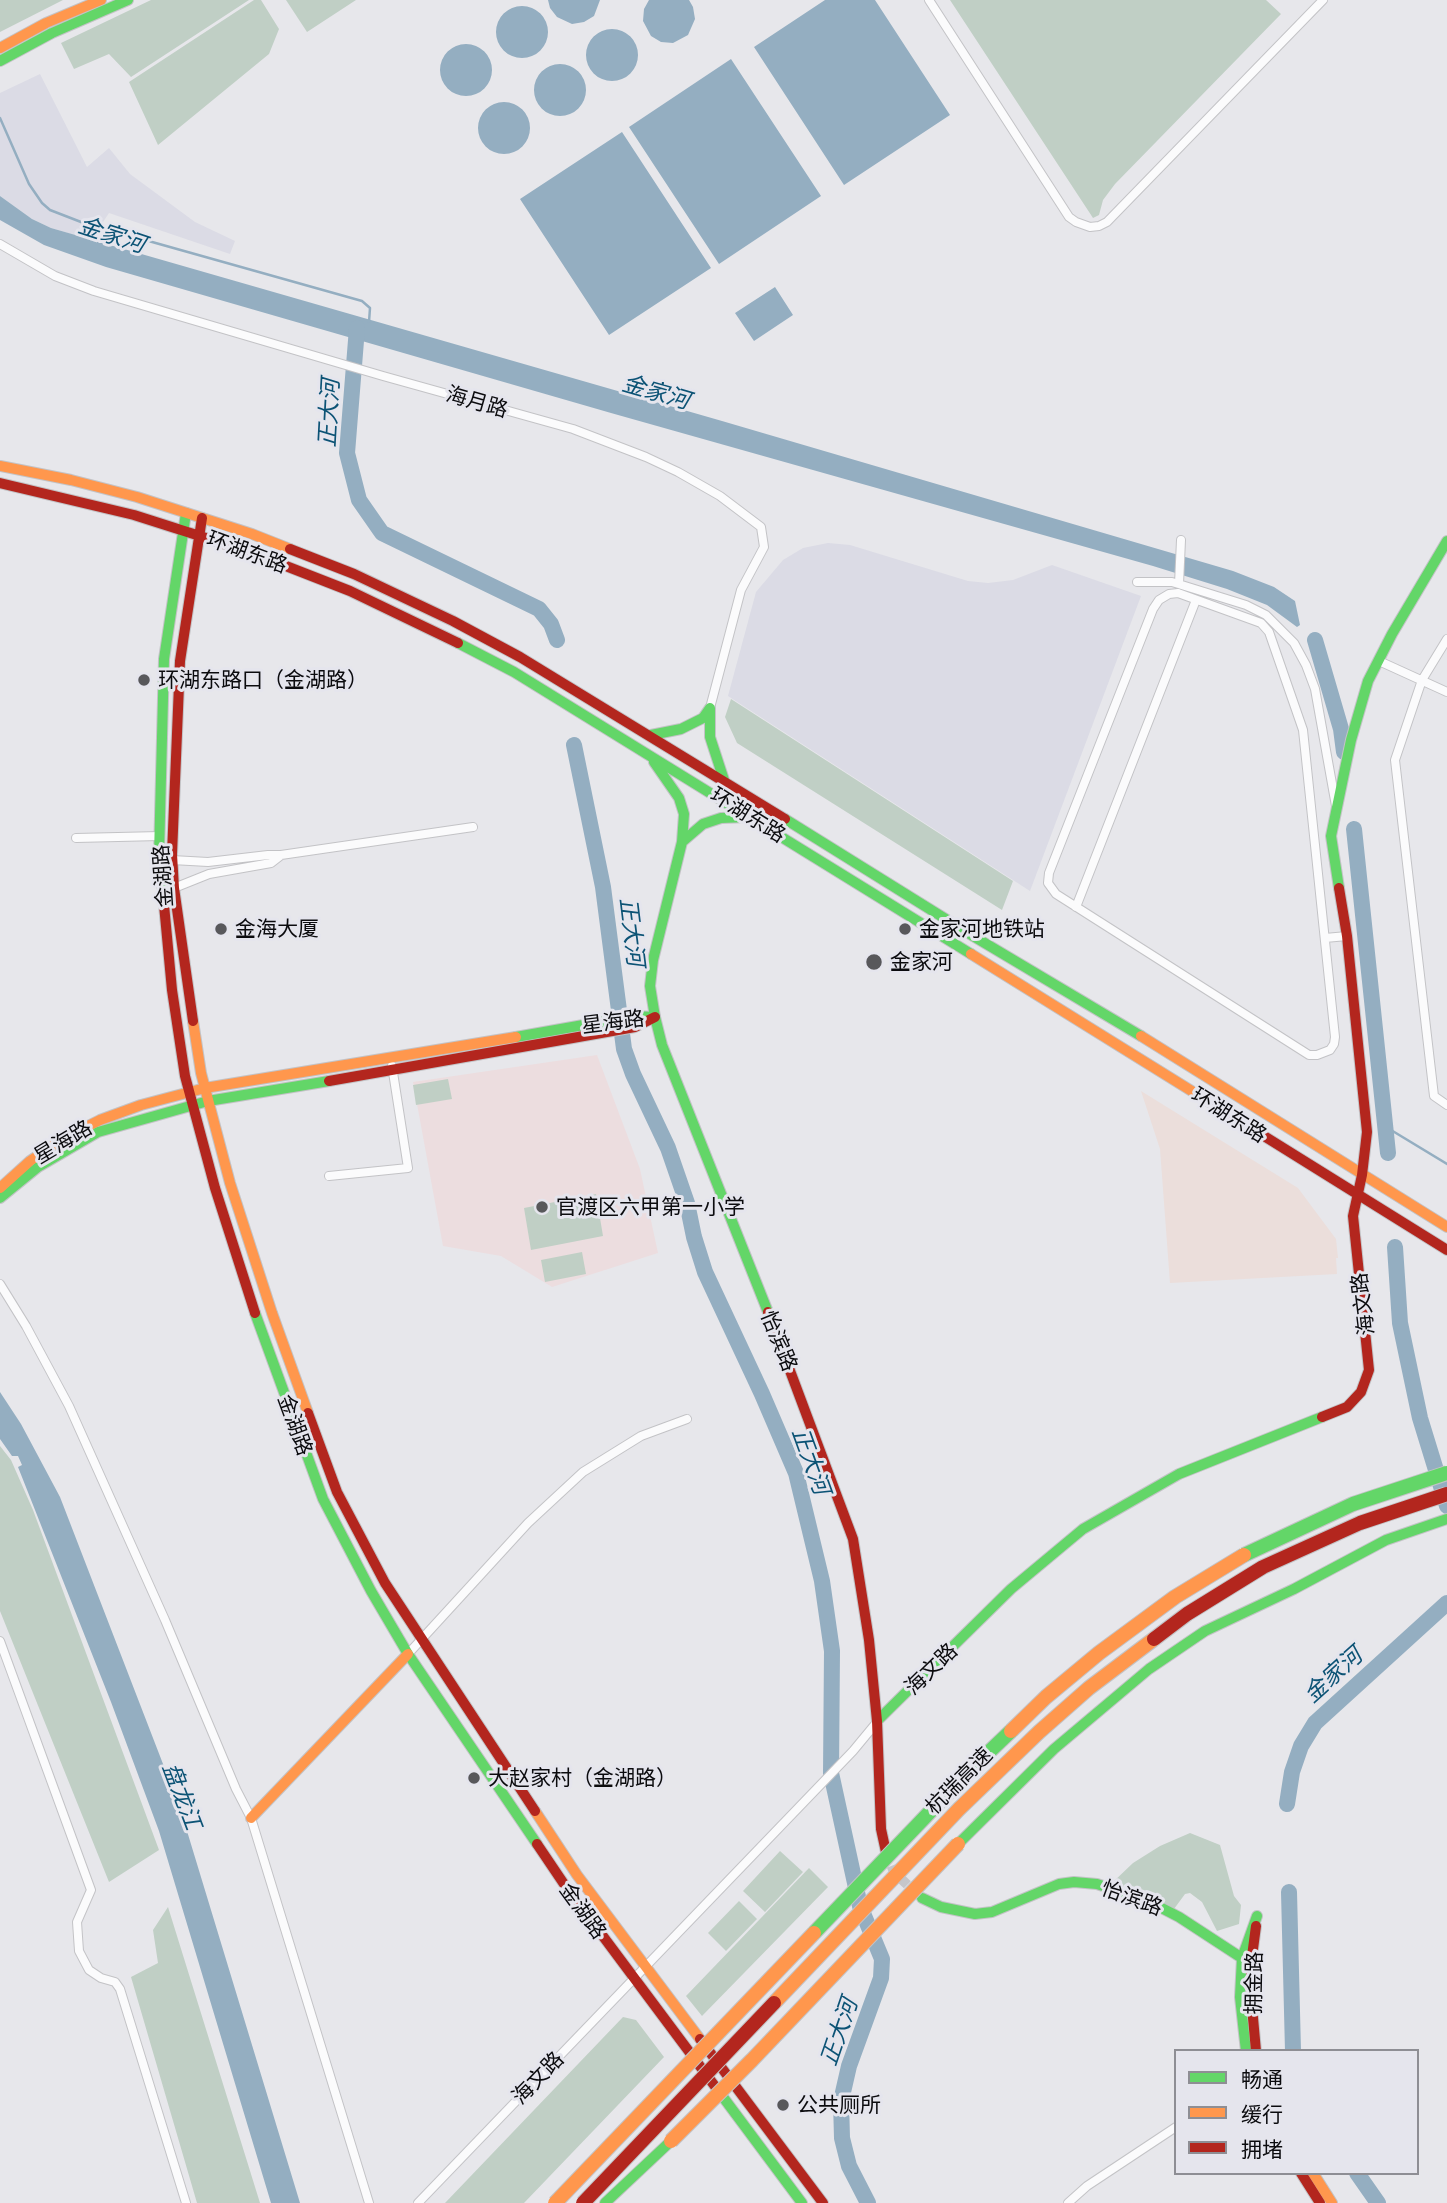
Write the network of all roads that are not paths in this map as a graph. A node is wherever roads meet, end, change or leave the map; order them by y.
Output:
1 (101, 0) edge
2 (128, 0) edge
3 (929, 0) edge
4 (1323, 0) edge
5 (1, 56) edge
6 (0, 244) edge
7 (0, 466) edge
8 (0, 484) edge
9 (186, 513) junction
10 (202, 518) junction
11 (183, 530) junction
12 (199, 536) junction
13 (1181, 540) dead end
14 (1447, 541) edge
15 (1179, 579) junction
16 (1137, 582) dead end
17 (1196, 600) junction
18 (1447, 639) edge
19 (1379, 661) junction
20 (1422, 680) junction
21 (1447, 692) edge
22 (710, 708) junction
23 (651, 735) junction
24 (644, 751) junction
25 (724, 780) junction
26 (1336, 809) junction
27 (752, 818) junction
28 (473, 827) dead end
29 (160, 836) junction
30 (1331, 836) junction
31 (76, 838) dead end
32 (1314, 838) junction
33 (682, 842) junction
34 (281, 855) junction
35 (172, 860) junction
36 (174, 888) junction
37 (1076, 907) junction
38 (1347, 936) junction
39 (1325, 938) junction
40 (655, 1017) junction
41 (392, 1065) junction
42 (207, 1095) junction
43 (191, 1099) junction
44 (1447, 1105) edge
45 (1362, 1175) junction
46 (329, 1176) dead end
47 (0, 1188) edge
48 (1357, 1195) junction
49 (0, 1198) edge
50 (1447, 1227) edge
51 (1447, 1250) edge
52 (0, 1284) edge
53 (687, 1419) dead end
54 (1447, 1473) edge
55 (1447, 1494) edge
56 (1442, 1521) edge
57 (421, 1640) junction
58 (0, 1641) edge
59 (408, 1654) junction
60 (877, 1721) junction
61 (251, 1818) junction
62 (886, 1852) tunnel mouth
63 (922, 1898) tunnel mouth
64 (1257, 1916) dead end
65 (1247, 1961) junction
66 (645, 1968) junction
67 (633, 1980) junction
68 (1246, 2049) edge
69 (1256, 2049) edge
70 (1174, 2128) edge
71 (1302, 2175) edge
72 (1314, 2175) edge
73 (186, 2203) edge
74 (369, 2203) edge
75 (418, 2203) edge
76 (555, 2203) edge
77 (583, 2203) edge
78 (605, 2203) edge
79 (802, 2203) edge
80 (823, 2203) edge
81 (1068, 2203) edge
82 (1320, 2203) edge
83 (1332, 2203) edge

1 - 5 main road
2 - 5 main road
3 - 4 street
6 - 22 street, 海月路
7 - 9 main road, 环湖东路
8 - 11 main road, 环湖东路
9 - 10 main road, 环湖东路
9 - 11 main road, 金湖路
10 - 12 main road, 金湖路
10 - 23 main road, 环湖东路
11 - 12 main road, 环湖东路
11 - 29 main road, 金湖路
12 - 24 main road, 环湖东路
12 - 35 main road, 金湖路
13 - 15 street
14 - 19 main road, 海文路
15 - 16 street
15 - 26 street
17 - 32 street
17 - 37 street
17 - 37 street
18 - 20 street
19 - 20 street
19 - 26 main road, 海文路
20 - 21 street
20 - 44 street
22 - 23 main road
22 - 25 main road
23 - 25 main road, 环湖东路
24 - 27 main road, 环湖东路
24 - 33 main road, 怡滨路
25 - 45 main road, 环湖东路
26 - 30 main road, 海文路
27 - 33 main road
27 - 48 main road, 环湖东路
28 - 34 street
29 - 31 street
29 - 43 main road, 金湖路
30 - 32 street
30 - 38 main road, 海文路
32 - 39 street
33 - 40 main road, 怡滨路
34 - 35 street
34 - 36 street
35 - 36 main road, 金湖路
36 - 42 main road, 金湖路
37 - 39 street
38 - 39 street
38 - 45 main road, 海文路
40 - 41 main road, 星海路
40 - 60 main road, 怡滨路
41 - 42 main road, 星海路
41 - 46 street
42 - 43 main road, 星海路
42 - 57 main road, 金湖路
43 - 47 main road, 星海路
43 - 49 main road, 星海路
43 - 59 main road, 金湖路
45 - 48 main road, 海文路
45 - 50 main road, 环湖东路
48 - 51 main road, 环湖东路
48 - 60 main road, 海文路
52 - 61 street
53 - 57 street
54 - 76 main road, 杭瑞高速, bridge
55 - 77 main road, 杭瑞高速, bridge
56 - 78 main road, bridge
57 - 59 street
57 - 66 main road, 金湖路
58 - 73 street
59 - 61 main road
59 - 67 main road, 金湖路
60 - 62 main road, 怡滨路
60 - 66 street, 海文路
61 - 74 street
63 - 65 main road, 怡滨路
64 - 65 main road
65 - 68 main road
65 - 69 main road, 拥金路
66 - 67 street, 海文路
66 - 80 main road, 金湖路
67 - 75 street, 海文路
67 - 79 main road, 金湖路
70 - 81 street
71 - 82 main road
72 - 83 main road

